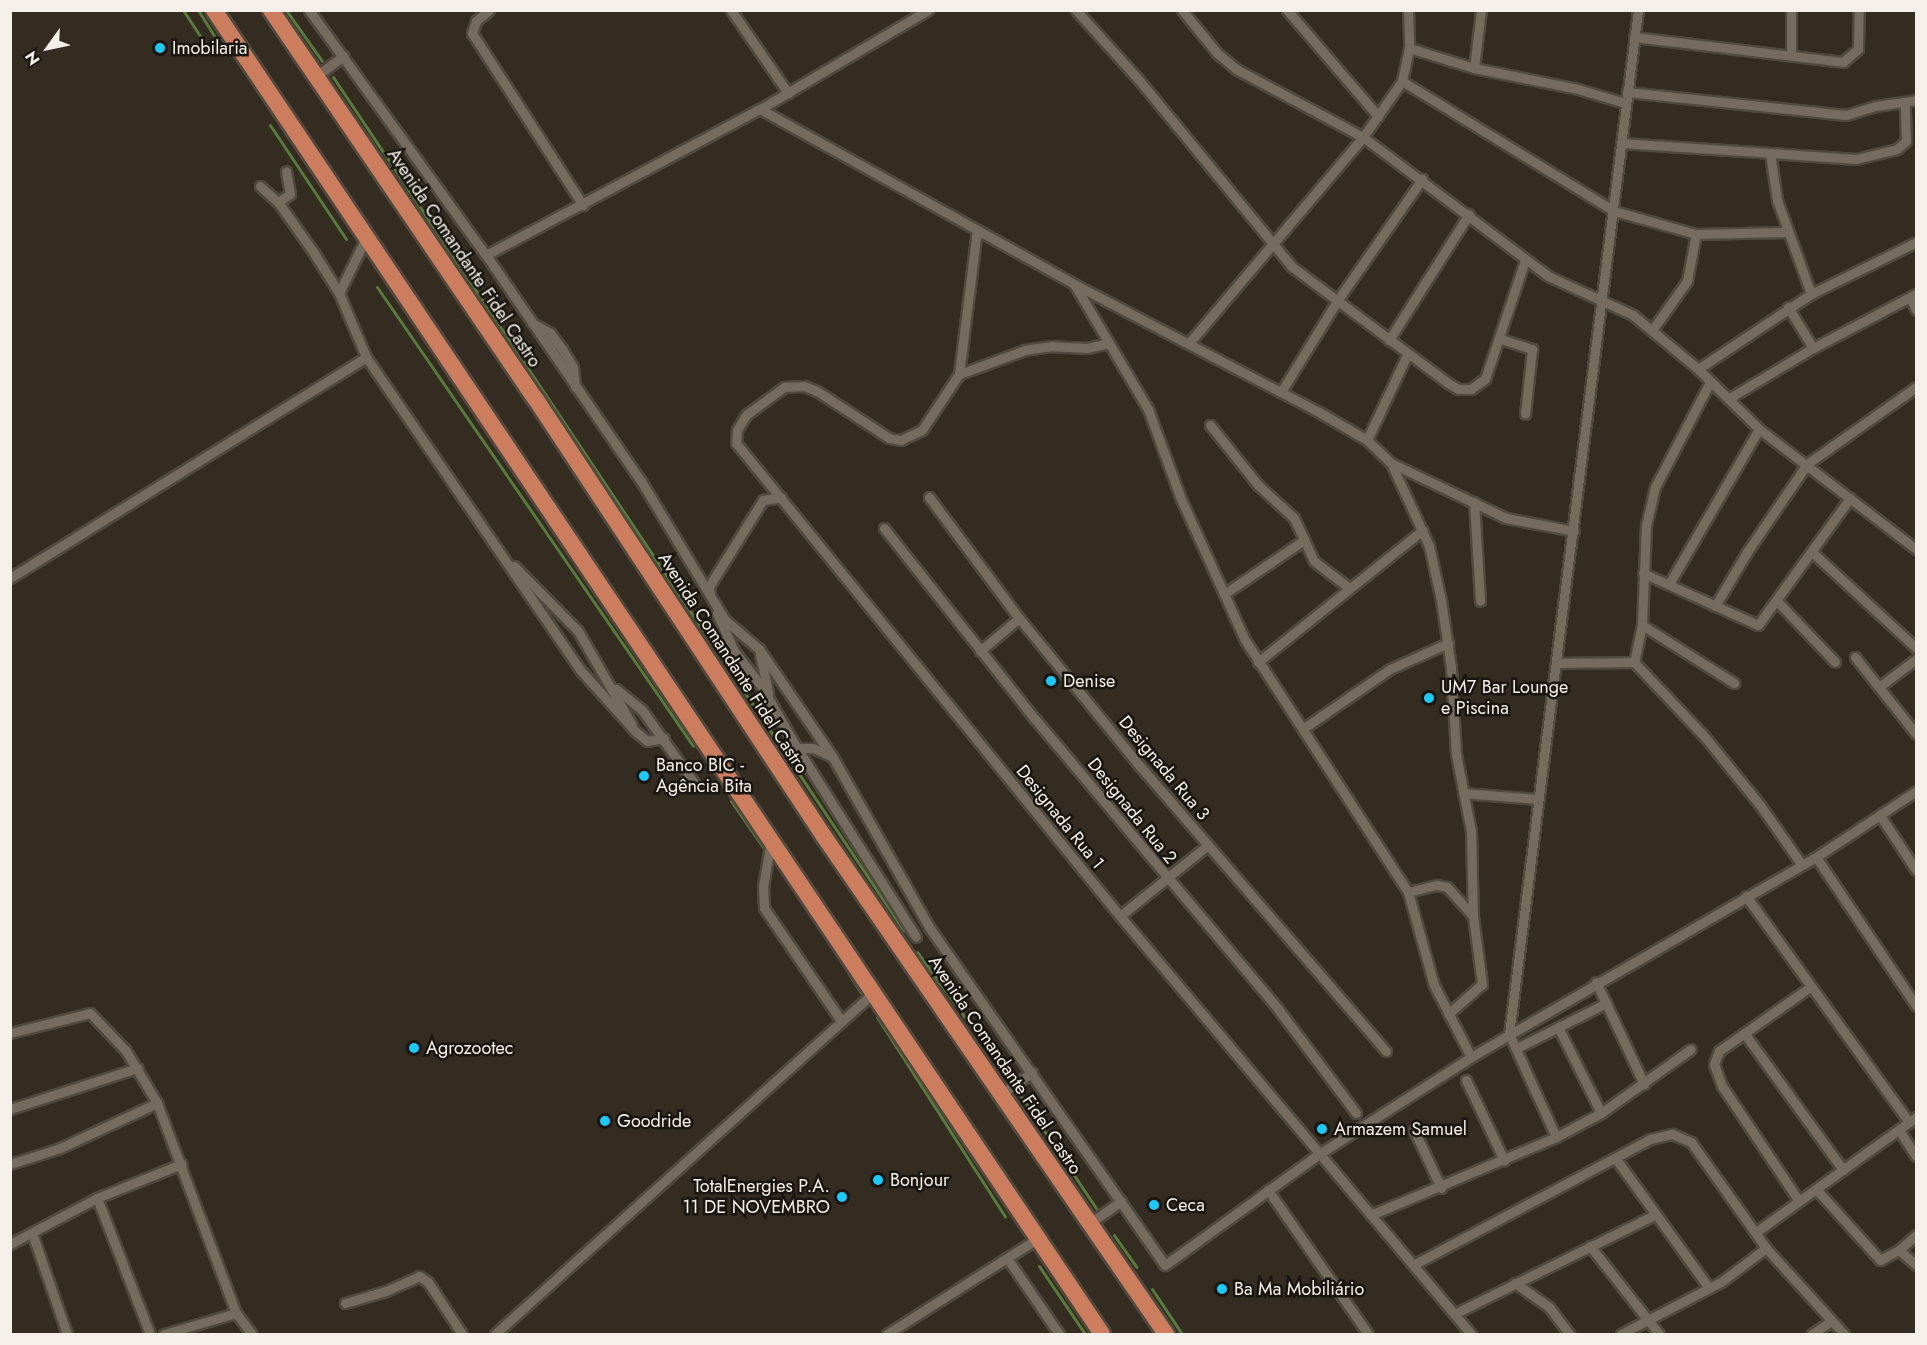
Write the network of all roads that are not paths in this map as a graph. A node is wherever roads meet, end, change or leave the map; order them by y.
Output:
1 (214, 10) edge
2 (271, 10) edge
3 (309, 10) edge
4 (489, 10) edge
5 (731, 10) edge
6 (928, 10) edge
7 (1076, 10) edge
8 (1182, 10) edge
9 (1287, 10) edge
10 (1408, 10) edge
11 (1481, 10) edge
12 (1638, 10) edge
13 (1791, 10) edge
14 (1859, 10) edge
15 (1634, 37) junction
16 (1409, 48) junction
17 (1791, 54) junction
18 (344, 56) junction
19 (1474, 68) junction
20 (316, 76) junction
21 (1401, 81) junction
22 (1627, 92) junction
23 (788, 93) junction
24 (1917, 100) edge
25 (1625, 103) junction
26 (1905, 103) junction
27 (760, 109) junction
28 (1378, 116) junction
29 (1363, 137) junction
30 (1621, 143) junction
31 (1770, 153) junction
32 (286, 171) dead end
33 (1422, 179) junction
34 (260, 186) dead end
35 (278, 202) junction
36 (583, 205) junction
37 (1614, 211) junction
38 (1469, 214) junction
39 (977, 230) junction
40 (1787, 232) junction
41 (1696, 234) junction
42 (364, 240) junction
43 (1917, 242) edge
44 (1273, 248) junction
45 (486, 255) junction
46 (1525, 260) junction
47 (1074, 284) junction
48 (339, 293) junction
49 (1811, 294) junction
50 (1913, 295) edge
51 (1337, 301) junction
52 (1603, 302) junction
53 (1788, 307) junction
54 (1917, 310) edge
55 (1653, 329) junction
56 (1501, 339) junction
57 (1389, 340) junction
58 (1109, 343) junction
59 (1189, 343) junction
60 (1813, 348) junction
61 (1407, 355) junction
62 (366, 357) junction
63 (1698, 369) junction
64 (959, 374) junction
65 (1710, 382) junction
66 (1917, 387) edge
67 (1281, 392) junction
68 (1728, 399) junction
69 (1525, 414) dead end
70 (1210, 425) dead end
71 (1759, 429) junction
72 (1367, 440) junction
73 (1391, 463) junction
74 (1807, 464) junction
75 (781, 497) junction
76 (929, 497) dead end
77 (1850, 498) junction
78 (1474, 502) junction
79 (884, 528) dead end
80 (1424, 530) junction
81 (1574, 531) junction
82 (1304, 540) junction
83 (1917, 549) edge
84 (1812, 552) junction
85 (503, 556) junction
86 (1643, 573) junction
87 (10, 578) edge
88 (1670, 584) junction
89 (708, 588) junction
90 (1348, 588) junction
91 (1224, 594) junction
92 (1480, 601) dead end
93 (1777, 601) junction
94 (1715, 606) junction
95 (1019, 618) junction
96 (1642, 625) junction
97 (1448, 643) junction
98 (1917, 648) edge
99 (759, 649) junction
100 (980, 651) junction
101 (1855, 657) dead end
102 (1917, 659) edge
103 (1258, 662) junction
104 (1634, 662) junction
105 (1835, 662) dead end
106 (1558, 663) junction
107 (1734, 683) dead end
108 (612, 685) junction
109 (1879, 687) junction
110 (770, 699) junction
111 (1304, 728) junction
112 (636, 732) junction
113 (1917, 734) edge
114 (664, 738) junction
115 (797, 748) junction
116 (832, 756) junction
117 (696, 786) dead end
118 (1917, 791) edge
119 (1463, 793) junction
120 (1538, 799) junction
121 (1881, 817) junction
122 (771, 839) junction
123 (1208, 845) junction
124 (1816, 857) junction
125 (1802, 865) junction
126 (1917, 870) edge
127 (1166, 878) junction
128 (1408, 892) junction
129 (1746, 896) junction
130 (1120, 916) junction
131 (1473, 916) junction
132 (929, 927) junction
133 (916, 937) junction
134 (901, 948) junction
135 (1596, 982) junction
136 (1810, 987) junction
137 (873, 993) junction
138 (1606, 1003) junction
139 (1917, 1006) edge
140 (1448, 1014) junction
141 (840, 1019) junction
142 (1558, 1027) junction
143 (10, 1033) edge
144 (1744, 1033) junction
145 (1509, 1034) junction
146 (1516, 1048) junction
147 (1691, 1049) dead end
148 (1386, 1051) dead end
149 (1471, 1057) junction
150 (138, 1068) junction
151 (1032, 1072) junction
152 (1466, 1080) dead end
153 (1644, 1083) junction
154 (1001, 1094) junction
155 (157, 1103) junction
156 (10, 1109) edge
157 (1356, 1113) dead end
158 (1601, 1113) junction
159 (1913, 1120) edge
160 (1414, 1130) dead end
161 (1899, 1130) junction
162 (1556, 1137) junction
163 (1319, 1154) junction
164 (1917, 1156) edge
165 (1616, 1159) junction
166 (1504, 1160) junction
167 (10, 1164) edge
168 (181, 1164) junction
169 (1843, 1170) junction
170 (1441, 1188) junction
171 (1816, 1189) junction
172 (1268, 1190) junction
173 (97, 1198) junction
174 (1121, 1201) junction
175 (1799, 1201) junction
176 (1373, 1214) junction
177 (1656, 1214) junction
178 (1089, 1223) junction
179 (32, 1233) junction
180 (1756, 1233) junction
181 (1917, 1234) edge
182 (1038, 1238) junction
183 (10, 1244) edge
184 (1590, 1246) junction
185 (1766, 1248) junction
186 (1899, 1250) junction
187 (1007, 1258) junction
188 (1413, 1265) junction
189 (1917, 1265) edge
190 (1515, 1283) junction
191 (1708, 1288) junction
192 (345, 1303) dead end
193 (236, 1313) junction
194 (1454, 1314) junction
195 (1649, 1321) junction
196 (1832, 1321) junction
197 (67, 1335) edge
198 (150, 1335) edge
199 (164, 1335) edge
200 (252, 1335) edge
201 (462, 1335) edge
202 (495, 1335) edge
203 (887, 1335) edge
204 (1059, 1335) edge
205 (1102, 1335) edge
206 (1167, 1335) edge
207 (1368, 1335) edge
208 (1472, 1335) edge
209 (1569, 1335) edge
210 (1621, 1335) edge
211 (1659, 1335) edge
212 (1812, 1335) edge
213 (1844, 1335) edge

1 - 42 highway
2 - 20 highway, Avenida Comandante Fidel Castro
3 - 18 street
4 - 36 street
5 - 23 street
6 - 23 street
7 - 44 street
8 - 29 street
9 - 28 street
10 - 16 street
11 - 19 street
12 - 15 street
13 - 17 street
14 - 17 street
15 - 17 street
15 - 22 street
16 - 19 street
16 - 21 street
18 - 20 street
18 - 45 street
19 - 25 street
20 - 134 highway, Avenida Comandante Fidel Castro
21 - 28 street
21 - 37 street
22 - 25 street
22 - 26 street
23 - 27 street
24 - 26 street
25 - 30 street
26 - 31 street
27 - 36 street
27 - 39 street
28 - 29 street
29 - 33 street
29 - 44 street
30 - 31 street
30 - 37 street
31 - 40 street
32 - 35 street
33 - 38 street
33 - 51 street
34 - 35 street
35 - 48 street
36 - 45 street
37 - 41 street
37 - 52 street
38 - 46 street
38 - 57 street
39 - 47 street
39 - 64 street
40 - 41 street
40 - 49 street
41 - 55 street
42 - 48 street
42 - 122 highway
43 - 49 street
44 - 51 street
44 - 59 street
45 - 89 street
46 - 52 street
46 - 56 street
47 - 58 street
47 - 59 street
48 - 62 street
49 - 53 street
50 - 54 street
50 - 60 street
51 - 57 street
51 - 67 street
52 - 55 street
52 - 81 street
53 - 60 street
53 - 63 street
55 - 63 street
56 - 61 street
56 - 69 street
57 - 61 street
58 - 64 street
58 - 91 street
59 - 67 street
60 - 68 street
61 - 72 street
62 - 85 street
62 - 87 street
63 - 65 street
64 - 75 street, Designada Rua 1
65 - 68 street
65 - 86 street
66 - 74 street
67 - 72 street
68 - 71 street
70 - 82 street
71 - 74 street
71 - 88 street
72 - 73 street
73 - 78 street
73 - 80 street
74 - 77 street
74 - 94 street
75 - 89 street
75 - 130 street, Designada Rua 1
76 - 95 street, Designada Rua 3
77 - 83 street
77 - 84 street
78 - 81 street
78 - 92 street
79 - 100 street, Designada Rua 2
80 - 90 street
80 - 97 street
81 - 106 street
82 - 90 street
82 - 91 street
84 - 93 street
84 - 98 street
85 - 108 street
85 - 112 street
86 - 88 street
86 - 96 street
88 - 94 street
89 - 99 street
89 - 110 street
90 - 103 street
91 - 103 street
93 - 94 street
93 - 105 street
95 - 100 street
95 - 123 street, Designada Rua 3
96 - 104 street
96 - 107 street
97 - 111 street
97 - 119 street
99 - 110 street
99 - 116 street
100 - 127 street, Designada Rua 2
101 - 109 street
102 - 109 street
103 - 111 street
104 - 106 street
104 - 125 street
106 - 120 street
108 - 112 street
108 - 114 street
109 - 113 street
110 - 115 street
111 - 128 street
112 - 114 street
114 - 117 street
115 - 116 street
115 - 133 street
116 - 132 street
118 - 121 street
119 - 120 street
119 - 131 street
120 - 145 street
121 - 124 street
121 - 126 street
122 - 137 highway
122 - 141 street
123 - 127 street
123 - 148 street, Designada Rua 3
124 - 125 street
124 - 139 street
125 - 129 street
127 - 130 street
127 - 157 street, Designada Rua 2
128 - 131 street
128 - 140 street
129 - 135 street
129 - 136 street
130 - 163 street, Designada Rua 1
131 - 140 street
132 - 133 street
132 - 151 street
133 - 134 street
134 - 154 highway, Avenida Comandante Fidel Castro
135 - 138 street
135 - 145 street
136 - 144 street
136 - 159 street
137 - 141 street
137 - 182 highway
138 - 142 street
138 - 153 street
140 - 149 street
141 - 202 street
142 - 146 street
142 - 158 street
143 - 150 street
144 - 169 street
144 - 175 street
145 - 146 street
145 - 149 street
146 - 162 street
147 - 153 street
149 - 163 street
150 - 155 street
150 - 156 street
151 - 154 street
151 - 174 street
152 - 166 street
153 - 158 street
154 - 178 highway, Avenida Comandante Fidel Castro
155 - 167 street
155 - 168 street
158 - 162 street
159 - 161 street
160 - 170 street
161 - 164 street
161 - 169 street
162 - 166 street
163 - 172 street
163 - 176 street, Designada Rua 1
165 - 177 street
165 - 180 street
165 - 188 street
166 - 170 street
168 - 173 street
168 - 193 street
169 - 171 street
170 - 176 street
171 - 175 street
171 - 186 street
172 - 174 street
172 - 207 street
173 - 179 street
173 - 198 street
174 - 178 street
175 - 180 street
176 - 188 street, Designada Rua 1
177 - 184 street
177 - 191 street
178 - 206 highway, Avenida Comandante Fidel Castro
179 - 183 street
179 - 197 street
180 - 185 street
181 - 186 street
182 - 187 street
182 - 205 highway
184 - 190 street
184 - 195 street
185 - 191 street
185 - 196 street
186 - 189 street
187 - 203 street
187 - 204 street
188 - 194 street, Designada Rua 1
190 - 194 street
190 - 209 street
191 - 195 street
192 - 201 street
193 - 199 street
193 - 200 street
194 - 208 street, Designada Rua 1
195 - 210 street
195 - 211 street
196 - 212 street
196 - 213 street

